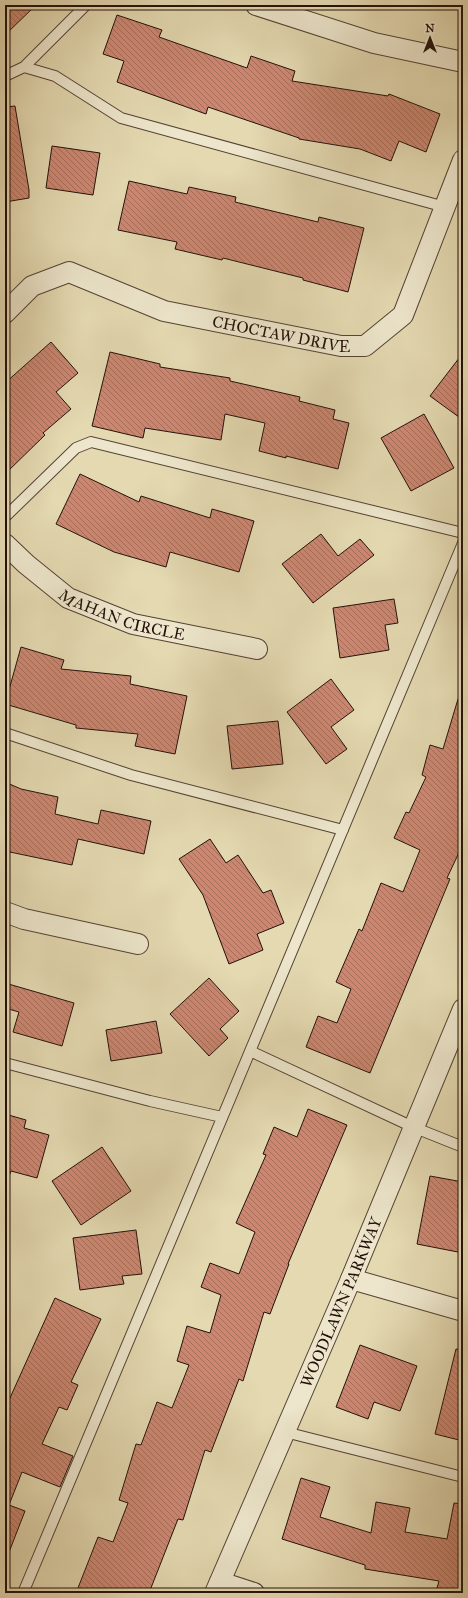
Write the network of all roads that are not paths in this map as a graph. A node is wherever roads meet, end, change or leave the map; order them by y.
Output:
1 (86, 5) edge
2 (256, 5) edge
3 (463, 62) edge
4 (24, 67) junction
5 (5, 76) edge
6 (463, 160) edge
7 (445, 207) junction
8 (5, 312) edge
9 (5, 517) edge
10 (463, 533) edge
11 (463, 542) edge
12 (5, 544) edge
13 (257, 649) dead end
14 (5, 734) edge
15 (343, 830) junction
16 (5, 912) edge
17 (138, 944) dead end
18 (463, 1009) edge
19 (250, 1051) junction
20 (5, 1063) edge
21 (222, 1117) junction
22 (413, 1127) junction
23 (463, 1146) edge
24 (351, 1279) junction
25 (463, 1311) edge
26 (284, 1432) junction
27 (463, 1477) edge
28 (217, 1587) edge
29 (22, 1593) edge
30 (254, 1593) edge

1 - 4 lane
2 - 3 street
4 - 5 lane
4 - 7 lane
6 - 7 street, CHOCTAW DRIVE
7 - 8 street, CHOCTAW DRIVE
9 - 10 lane
11 - 15 lane
12 - 13 street, MAHAN CIRCLE
14 - 15 lane
15 - 19 lane
16 - 17 street
18 - 22 street, WOODLAWN PARKWAY
19 - 21 lane
19 - 22 lane
20 - 21 lane
21 - 29 lane
22 - 23 lane
22 - 24 street, WOODLAWN PARKWAY
24 - 25 street
24 - 26 street, WOODLAWN PARKWAY
26 - 27 lane
26 - 28 street, WOODLAWN PARKWAY
28 - 30 street

